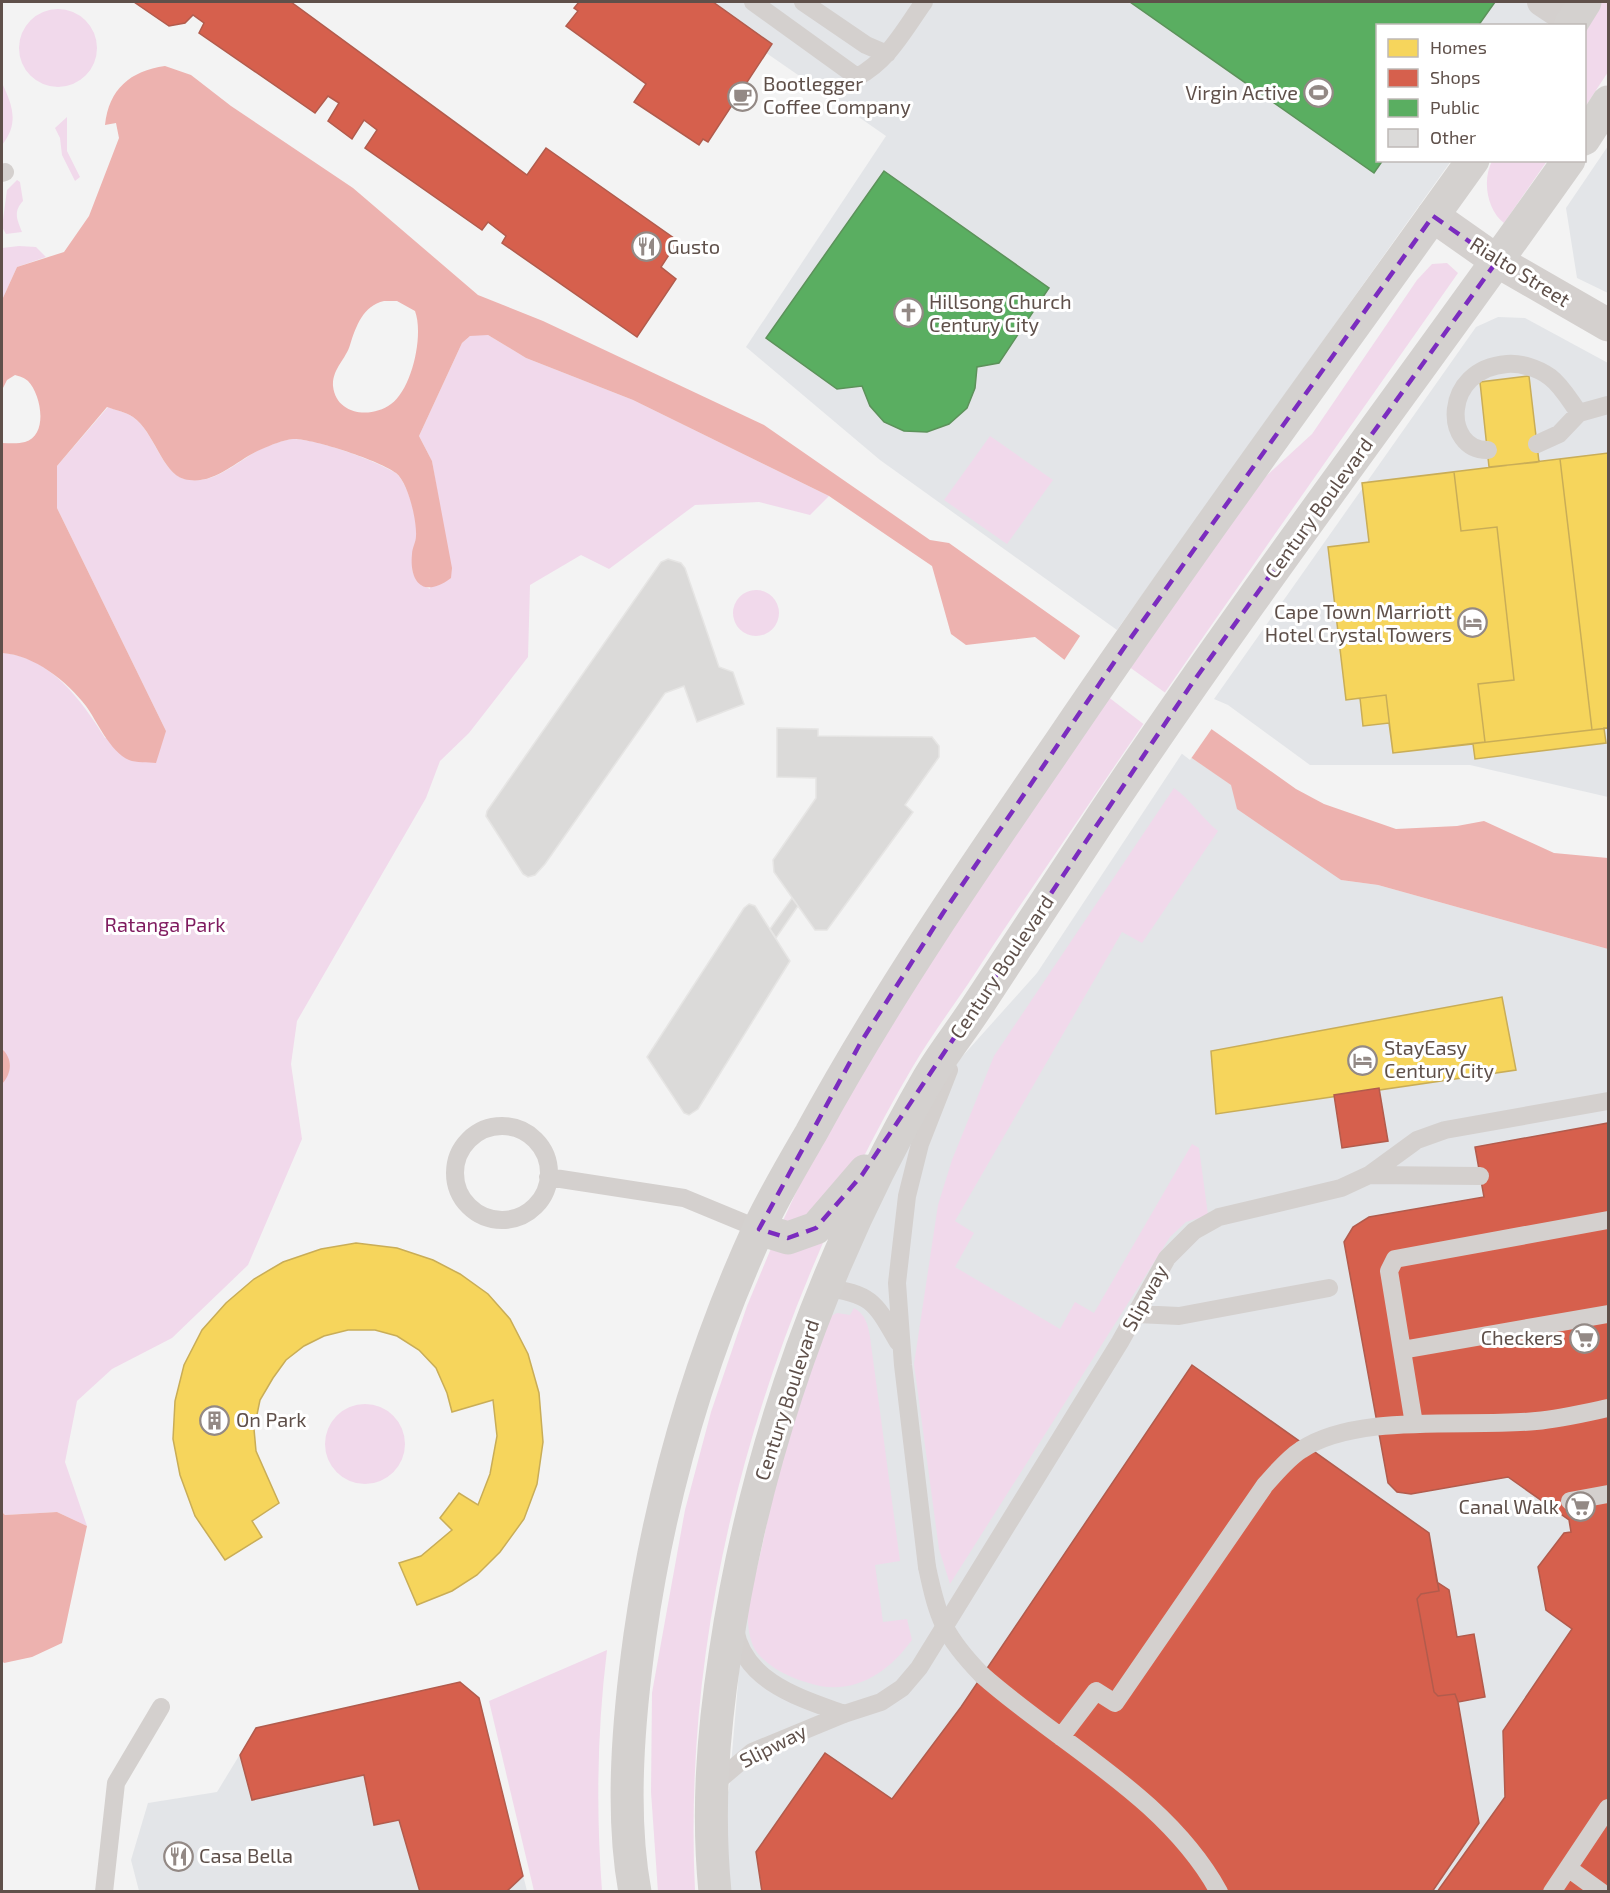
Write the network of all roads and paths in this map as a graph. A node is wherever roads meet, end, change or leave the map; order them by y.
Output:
1 (753, 2) edge
2 (803, 2) edge
3 (924, 2) edge
4 (887, 54) junction
5 (1608, 102) edge
6 (1586, 136) edge
7 (1472, 162) edge
8 (1568, 162) edge
9 (1433, 216) junction
10 (1497, 261) junction
11 (1608, 325) edge
12 (1608, 405) edge
13 (1579, 413) junction
14 (1537, 444) dead end
15 (1488, 450) dead end
16 (968, 1021) junction
17 (930, 1075) junction
18 (1608, 1101) edge
19 (1369, 1175) junction
20 (1480, 1176) dead end
21 (548, 1177) junction
22 (1608, 1220) edge
23 (759, 1229) junction
24 (825, 1288) junction
25 (1329, 1288) dead end
26 (1137, 1314) junction
27 (1608, 1314) edge
28 (1402, 1350) junction
29 (902, 1357) junction
30 (1608, 1408) edge
31 (1414, 1424) junction
32 (1608, 1494) edge
33 (1570, 1501) dead end
34 (732, 1610) junction
35 (160, 1707) dead end
36 (844, 1714) junction
37 (1061, 1737) junction
38 (710, 1789) junction
39 (1608, 1808) edge
40 (1568, 1868) junction
41 (104, 1892) edge
42 (635, 1892) edge
43 (716, 1892) edge
44 (1219, 1892) edge
45 (1552, 1892) edge
46 (1601, 1892) edge

1 - 4 lane
2 - 4 lane
3 - 4 lane
5 - 6 main road
7 - 9 main road
8 - 10 main road, Century Boulevard
9 - 10 street, Rialto Street
9 - 23 main road
10 - 11 street, Rialto Street
10 - 16 main road, Century Boulevard
12 - 13 lane
13 - 14 lane
13 - 15 lane
16 - 17 main road, Century Boulevard
16 - 29 lane
17 - 23 main road
17 - 24 main road, Century Boulevard
18 - 19 lane, Slipway
19 - 20 lane
19 - 26 lane, Slipway
21 - 21 lane
21 - 23 lane
22 - 28 lane
23 - 42 main road
24 - 29 lane
24 - 34 main road, Century Boulevard
25 - 26 lane
26 - 36 lane, Slipway
27 - 28 lane
28 - 31 lane
29 - 37 lane, bridge
30 - 31 lane
31 - 37 lane
32 - 33 lane
34 - 36 lane, Slipway
34 - 38 main road, Century Boulevard
35 - 41 lane
36 - 38 lane, Slipway
37 - 44 lane
38 - 43 main road, Century Boulevard
39 - 40 lane
40 - 45 lane
40 - 46 lane

